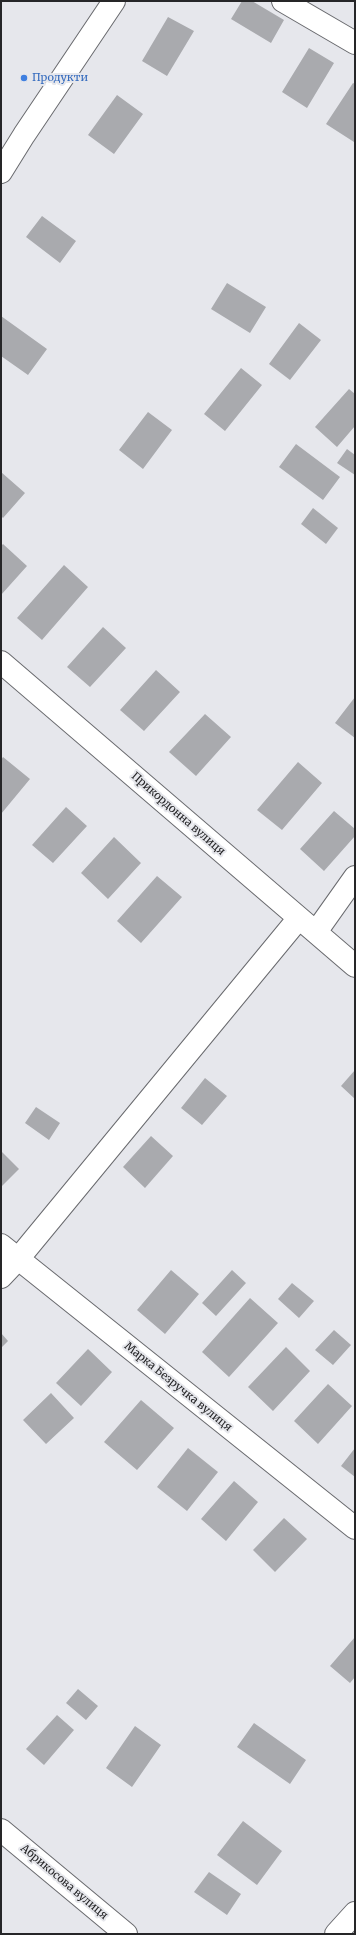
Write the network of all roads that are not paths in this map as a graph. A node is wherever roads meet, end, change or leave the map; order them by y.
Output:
1 (114, 1) edge
2 (283, 1) edge
3 (355, 43) edge
4 (1, 172) edge
5 (1, 662) edge
6 (355, 877) edge
7 (299, 918) junction
8 (316, 932) junction
9 (355, 966) edge
10 (1, 1246) edge
11 (18, 1259) junction
12 (1, 1277) edge
13 (355, 1528) edge
14 (1, 1830) edge
15 (355, 1913) edge
16 (126, 1934) edge
17 (336, 1934) edge

1 - 4 street
2 - 3 street
5 - 7 street, Прикордонна вулиця
6 - 8 street
7 - 8 street, Прикордонна вулиця
7 - 11 street
8 - 9 street, Прикордонна вулиця
10 - 11 street, Марка Безручка вулиця
11 - 12 street
11 - 13 street, Марка Безручка вулиця
14 - 16 street, Абрикосова вулиця
15 - 17 street

